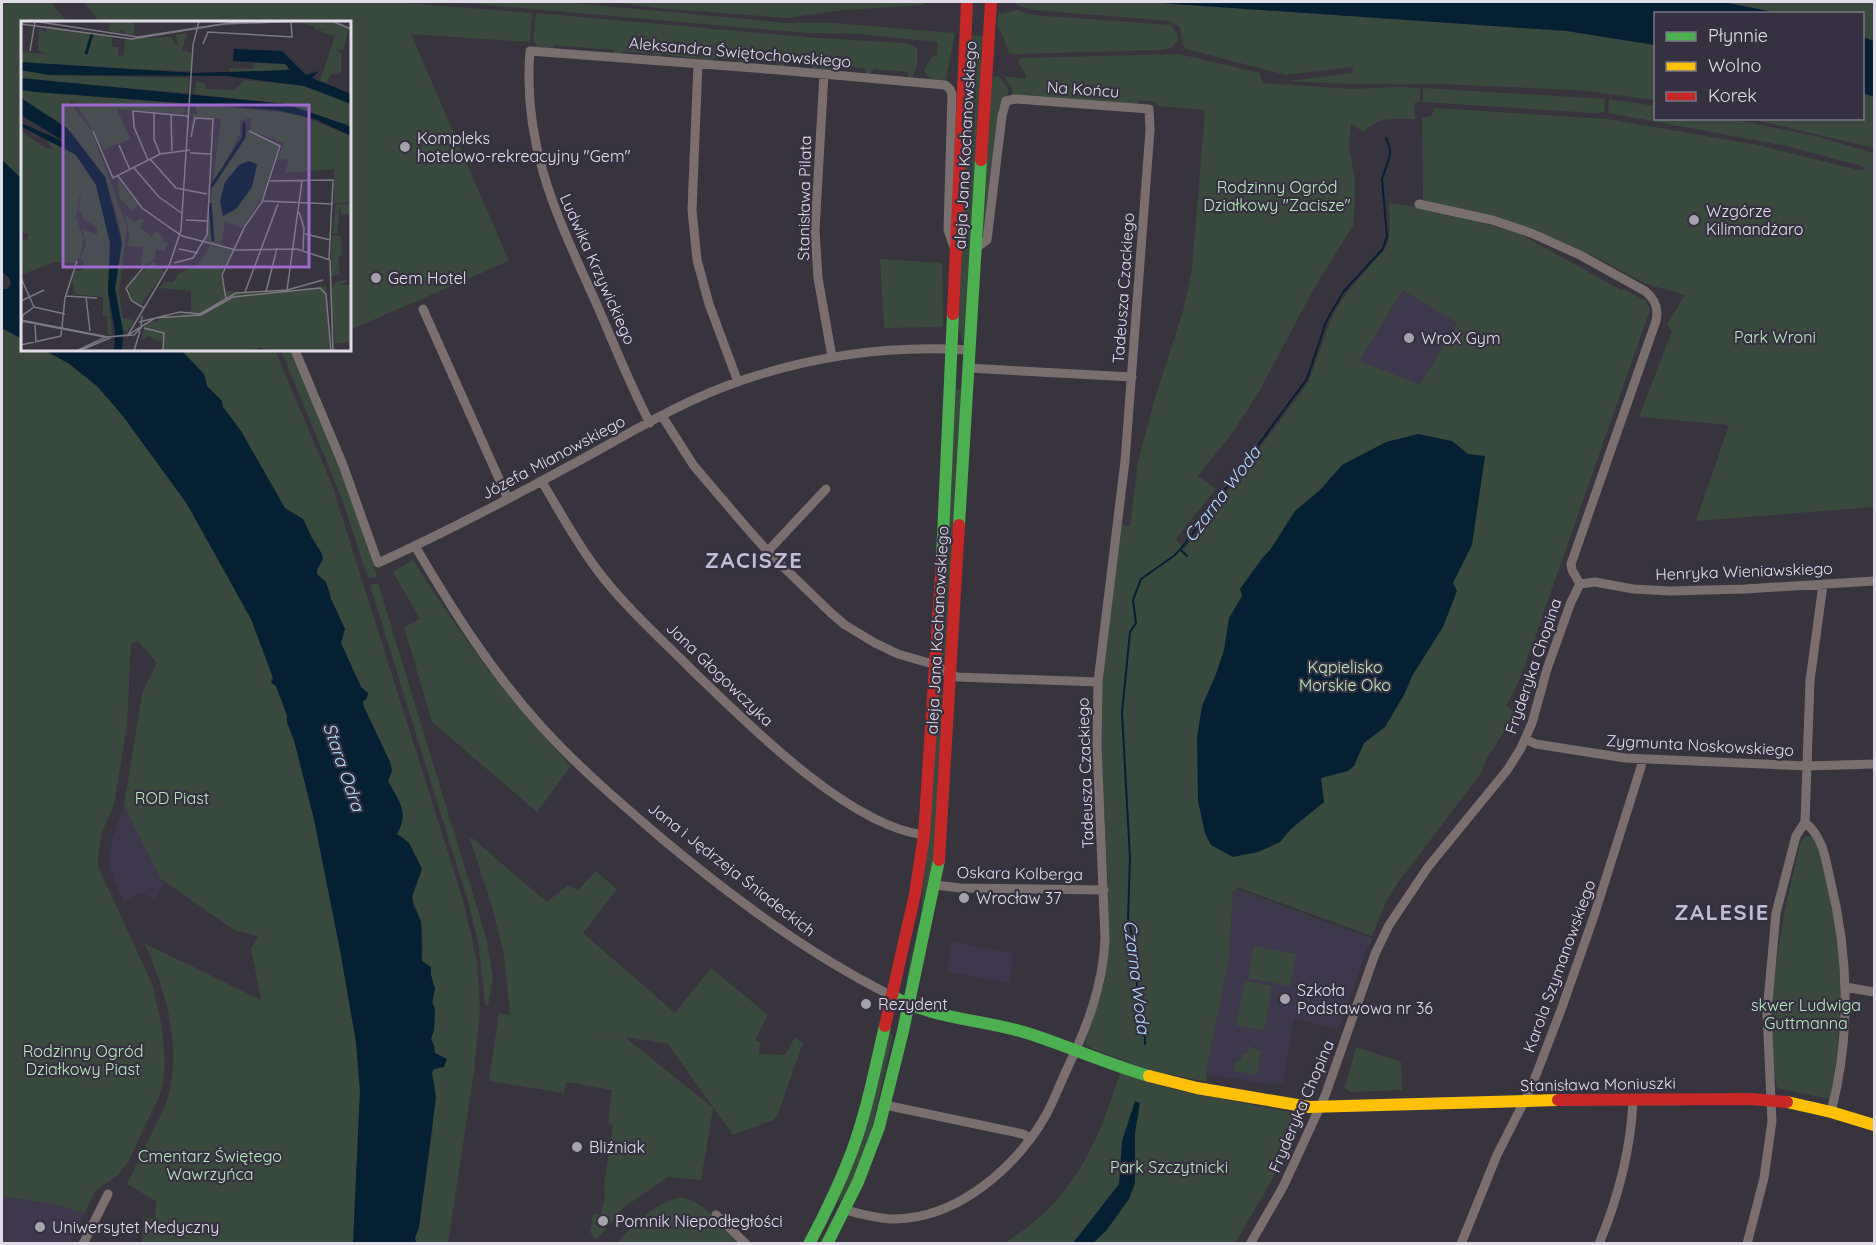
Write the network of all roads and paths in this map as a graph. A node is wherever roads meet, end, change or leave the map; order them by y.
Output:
1 (991, 2) edge
2 (967, 6) edge
3 (530, 51) joint
4 (698, 64) junction
5 (824, 74) junction
6 (945, 85) joint
7 (1149, 109) joint
8 (1419, 204) dead end
9 (975, 249) junction
10 (957, 255) junction
11 (423, 309) dead end
12 (953, 349) junction
13 (969, 350) junction
14 (295, 351) edge
15 (832, 357) junction
16 (968, 368) junction
17 (1132, 377) junction
18 (738, 382) junction
19 (662, 416) junction
20 (650, 423) junction
21 (542, 482) junction
22 (826, 489) dead end
23 (508, 499) junction
24 (415, 546) junction
25 (768, 551) junction
26 (1875, 581) edge
27 (1580, 584) junction
28 (1823, 584) junction
29 (936, 665) junction
30 (951, 675) junction
31 (1098, 682) junction
32 (1525, 739) junction
33 (1642, 759) junction
34 (1875, 764) edge
35 (1807, 766) junction
36 (1805, 822) junction
37 (924, 834) junction
38 (936, 885) junction
39 (1104, 890) junction
40 (1845, 987) junction
41 (1875, 992) edge
42 (892, 996) junction
43 (908, 1005) junction
44 (1077, 1050) junction
45 (1633, 1100) junction
46 (1772, 1100) junction
47 (1524, 1101) junction
48 (885, 1104) junction
49 (1319, 1109) junction
50 (1831, 1112) junction
51 (1875, 1125) edge
52 (1030, 1138) junction
53 (108, 1194) dead end
54 (830, 1203) junction
55 (846, 1210) junction
56 (716, 1215) dead end
57 (83, 1244) edge
58 (746, 1244) edge
59 (809, 1244) edge
60 (827, 1244) edge
61 (1250, 1244) edge
62 (1461, 1244) edge
63 (1599, 1244) edge
64 (1747, 1244) edge

1 - 9 main road, aleja Jana Kochanowskiego
2 - 10 main road, aleja Jana Kochanowskiego
3 - 4 street, Aleksandra Świętochowskiego
3 - 20 street, Ludwika Krzywickiego
4 - 5 street, Aleksandra Świętochowskiego
4 - 18 street
5 - 6 street, Aleksandra Świętochowskiego
5 - 15 street, Stanisława Pilata
6 - 10 street, aleja Jana Kochanowskiego
7 - 9 street, Na Końcu
7 - 17 street, Tadeusza Czackiego
8 - 27 street, Fryderyka Chopina
9 - 13 main road, aleja Jana Kochanowskiego
10 - 12 main road, aleja Jana Kochanowskiego
11 - 23 street
12 - 13 street, Józefa Mianowskiego
12 - 15 street, Józefa Mianowskiego
12 - 29 main road, aleja Jana Kochanowskiego
13 - 16 main road, aleja Jana Kochanowskiego
14 - 24 street, Józefa Mianowskiego
15 - 18 street, Józefa Mianowskiego
16 - 17 street
16 - 30 main road, aleja Jana Kochanowskiego
17 - 31 street, Tadeusza Czackiego
18 - 19 street, Józefa Mianowskiego
19 - 20 street, Józefa Mianowskiego
19 - 25 street
20 - 21 street, Józefa Mianowskiego
21 - 23 street, Józefa Mianowskiego
21 - 37 street, Jana Głogowczyka
22 - 25 street
23 - 24 street, Józefa Mianowskiego
24 - 42 street, Jana i Jędrzeja Śniadeckich
25 - 29 street
26 - 28 street, Henryka Wieniawskiego
27 - 28 street, Henryka Wieniawskiego
27 - 32 street, Fryderyka Chopina
28 - 35 street
29 - 30 street
29 - 37 main road, aleja Jana Kochanowskiego
30 - 31 street
30 - 38 main road, aleja Jana Kochanowskiego
31 - 39 street, Tadeusza Czackiego
32 - 33 street, Zygmunta Noskowskiego
32 - 49 street, Fryderyka Chopina
33 - 35 street, Zygmunta Noskowskiego
33 - 47 street, Karola Szymanowskiego
34 - 35 street, Zygmunta Noskowskiego
35 - 36 street
36 - 40 street
36 - 46 street
37 - 42 main road, aleja Jana Kochanowskiego
38 - 39 street, Oskara Kolberga
38 - 43 main road, aleja Jana Kochanowskiego
39 - 44 street, Tadeusza Czackiego
40 - 41 street
40 - 50 street
42 - 43 main road, Jana i Jędrzeja Śniadeckich
42 - 54 main road, aleja Jana Kochanowskiego
43 - 44 main road, Jana i Jędrzeja Śniadeckich
43 - 48 main road, aleja Jana Kochanowskiego
44 - 49 main road, Jana i Jędrzeja Śniadeckich
44 - 52 street, Tadeusza Czackiego
45 - 46 main road, Stanisława Moniuszki
45 - 47 main road, Stanisława Moniuszki
45 - 63 street
46 - 50 main road, Stanisława Moniuszki
46 - 64 street
47 - 49 main road, Stanisława Moniuszki
47 - 62 street, Karola Szymanowskiego
48 - 52 street
48 - 55 main road, aleja Jana Kochanowskiego
49 - 61 street, Fryderyka Chopina
50 - 51 main road, Stanisława Moniuszki
52 - 55 street, Tadeusza Czackiego
53 - 57 street
54 - 55 main road
54 - 59 main road, aleja Jana Kochanowskiego
55 - 60 main road, aleja Jana Kochanowskiego
56 - 58 street

